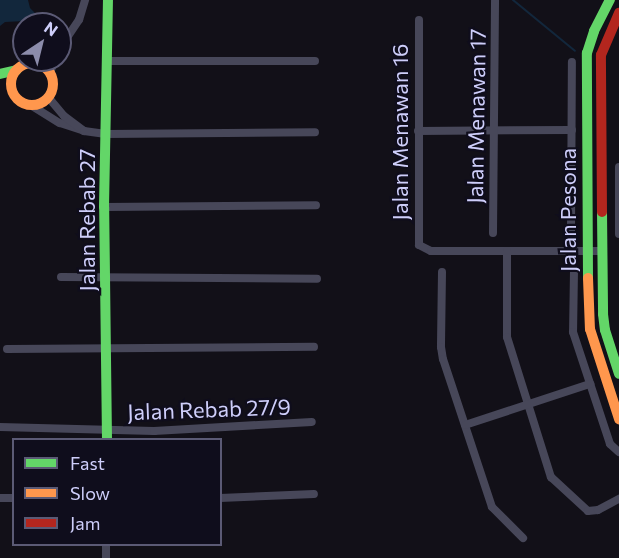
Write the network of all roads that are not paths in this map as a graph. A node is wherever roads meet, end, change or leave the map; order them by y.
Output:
1 (84, 0) edge
2 (108, 0) edge
3 (495, 0) edge
4 (610, 0) edge
5 (619, 13) edge
6 (419, 20) dead end
7 (72, 30) edge
8 (107, 61) junction
9 (315, 61) dead end
10 (572, 62) dead end
11 (16, 72) edge
12 (50, 74) edge
13 (0, 79) edge
14 (12, 87) junction
15 (48, 98) junction
16 (29, 104) junction
17 (84, 130) junction
18 (572, 130) junction
19 (418, 131) junction
20 (493, 131) junction
21 (315, 132) dead end
22 (106, 134) junction
23 (619, 167) edge
24 (316, 205) dead end
25 (104, 207) junction
26 (619, 211) edge
27 (493, 233) dead end
28 (571, 233) dead end
29 (619, 234) edge
30 (507, 251) junction
31 (587, 251) junction
32 (601, 251) junction
33 (574, 271) dead end
34 (442, 272) dead end
35 (61, 277) dead end
36 (107, 278) junction
37 (316, 279) dead end
38 (314, 346) dead end
39 (8, 350) dead end
40 (107, 350) junction
41 (619, 374) edge
42 (590, 384) junction
43 (528, 405) junction
44 (619, 419) edge
45 (312, 422) dead end
46 (465, 425) junction
47 (0, 427) edge
48 (107, 435) edge
49 (619, 452) edge
50 (314, 494) dead end
51 (222, 498) edge
52 (619, 499) edge
53 (523, 538) dead end

1 - 7 street
2 - 8 street, Jalan Rebab 27
3 - 20 street, Jalan Menawan 17
4 - 31 street, Jalan Pesona
5 - 32 street, Jalan Pesona
6 - 19 street, Jalan Menawan 16
8 - 9 street
8 - 22 street, Jalan Rebab 27
10 - 18 street
11 - 14 street
12 - 15 street
13 - 14 street
14 - 16 street
15 - 16 street
15 - 17 street
16 - 17 street
17 - 22 street
18 - 20 street
18 - 28 street
19 - 20 street
19 - 30 street, Jalan Menawan 16
20 - 27 street, Jalan Menawan 17
21 - 22 street
22 - 25 street, Jalan Rebab 27
23 - 26 street
24 - 25 street
25 - 36 street, Jalan Rebab 27
26 - 29 street
30 - 31 street
30 - 43 street
31 - 32 street
31 - 44 street, Jalan Pesona
32 - 41 street, Jalan Pesona
33 - 42 street
34 - 46 street
35 - 36 street
36 - 37 street
36 - 40 street, Jalan Rebab 27
38 - 40 street
39 - 40 street
40 - 48 street, Jalan Rebab 27
42 - 43 street
42 - 49 street
43 - 46 street
43 - 52 street
45 - 48 street, Jalan Rebab 27/9
46 - 53 street
47 - 48 street, Jalan Rebab 27/9
50 - 51 street

